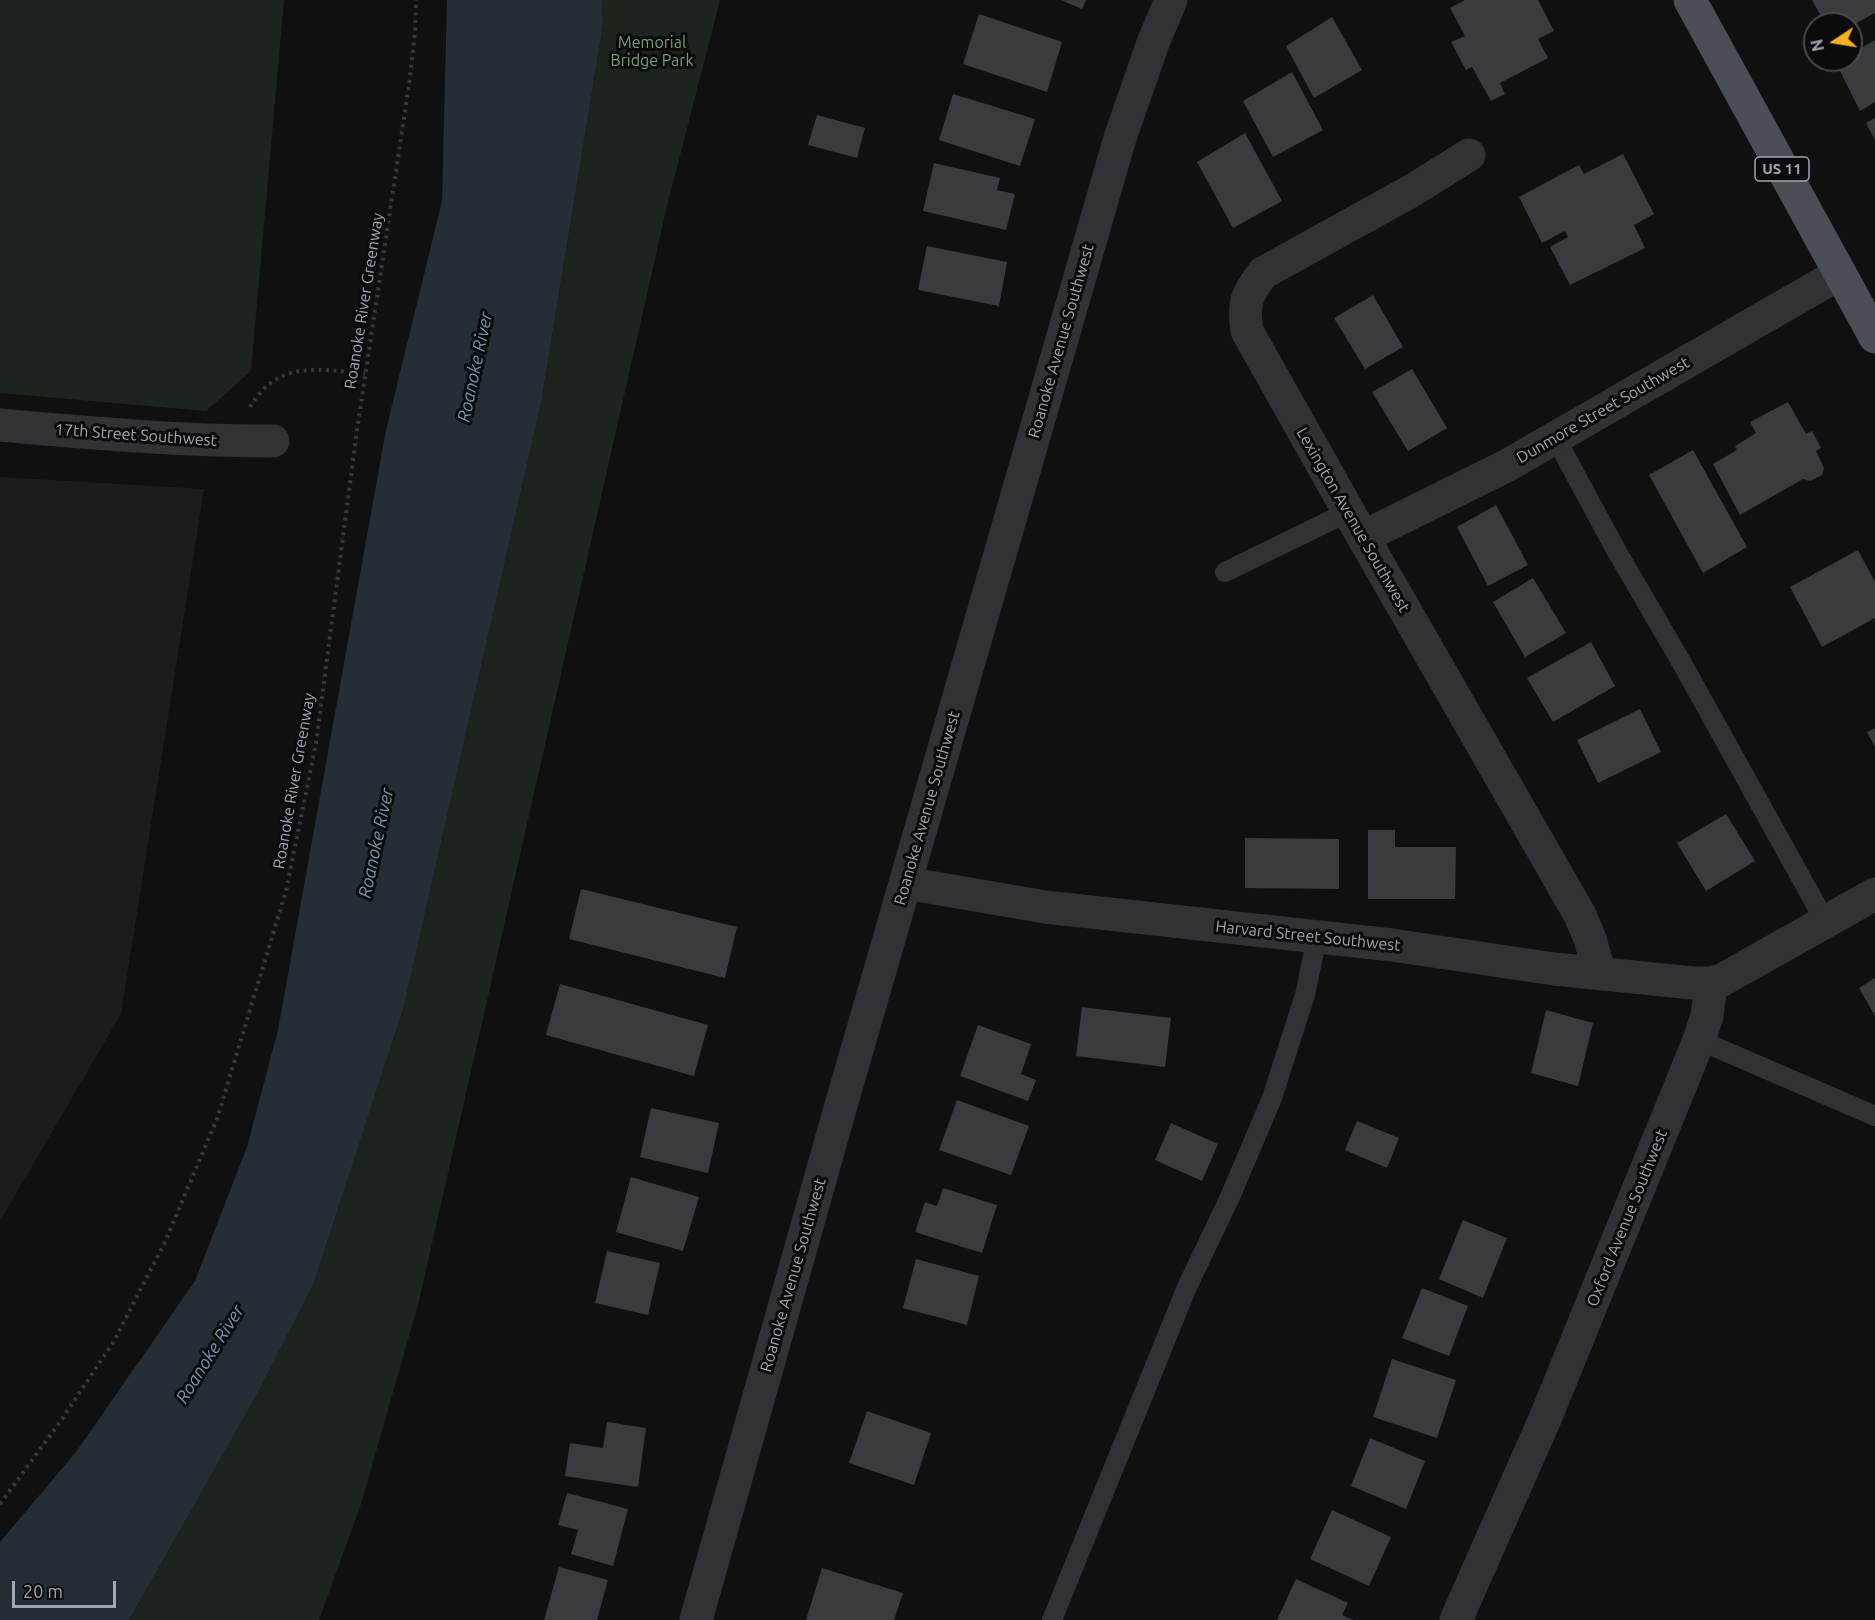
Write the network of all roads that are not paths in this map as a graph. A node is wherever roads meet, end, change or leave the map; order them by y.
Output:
1 (1170, 0) edge
2 (1690, 0) edge
3 (1470, 155) dead end
4 (1839, 274) junction
5 (1875, 337) edge
6 (0, 425) edge
7 (1555, 437) junction
8 (273, 441) dead end
9 (1355, 525) junction
10 (1225, 572) dead end
11 (906, 883) junction
12 (1875, 894) edge
13 (1825, 921) junction
14 (1317, 937) junction
15 (1600, 974) junction
16 (1711, 983) junction
17 (1700, 1040) junction
18 (1875, 1116) edge
19 (696, 1620) edge
20 (1052, 1620) edge
21 (1456, 1620) edge

1 - 11 street, Roanoke Avenue Southwest
2 - 4 main road, US 11
3 - 9 street, Lexington Avenue Southwest
4 - 5 main road, US 11
4 - 7 street, Dunmore Street Southwest
6 - 8 street, 17th Street Southwest
7 - 9 street, Dunmore Street Southwest
7 - 13 lane
9 - 10 lane
9 - 15 street, Lexington Avenue Southwest
11 - 14 street, Harvard Street Southwest
11 - 19 street, Roanoke Avenue Southwest
12 - 13 street
13 - 16 street
14 - 15 street, Harvard Street Southwest
14 - 20 lane
15 - 16 street, Harvard Street Southwest
16 - 17 street, Oxford Avenue Southwest
17 - 18 lane
17 - 21 street, Oxford Avenue Southwest

